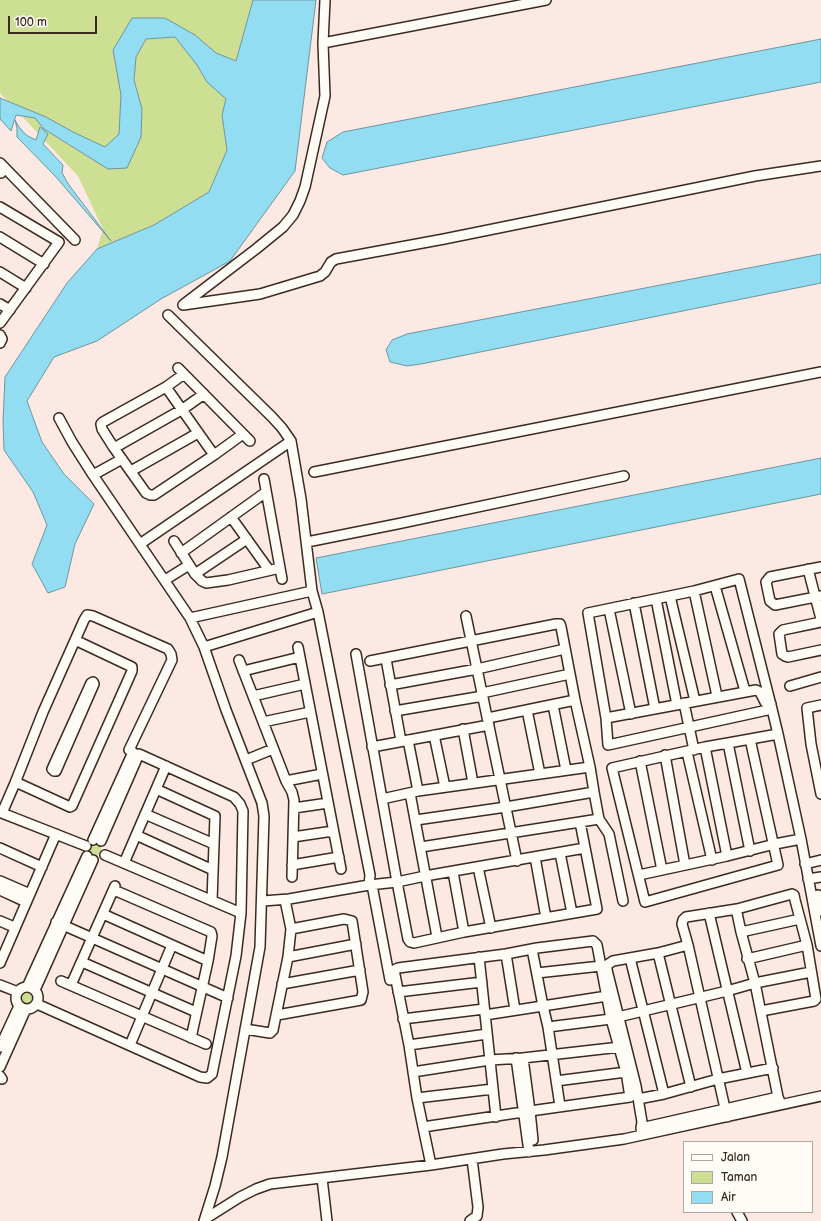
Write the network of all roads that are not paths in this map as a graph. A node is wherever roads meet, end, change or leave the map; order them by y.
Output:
1 (325, 0) edge
2 (546, 0) edge
3 (323, 43) junction
4 (821, 166) edge
5 (1, 170) edge
6 (0, 207) edge
7 (67, 232) junction
8 (0, 237) edge
9 (75, 240) dead end
10 (59, 242) junction
11 (44, 264) junction
12 (0, 272) edge
13 (26, 288) junction
14 (0, 304) edge
15 (10, 310) junction
16 (168, 315) dead end
17 (0, 323) edge
18 (0, 335) edge
19 (0, 343) edge
20 (821, 372) edge
21 (166, 387) junction
22 (204, 394) junction
23 (182, 409) junction
24 (60, 418) dead end
25 (198, 433) junction
26 (244, 434) junction
27 (250, 441) dead end
28 (291, 441) junction
29 (114, 448) junction
30 (214, 455) junction
31 (122, 459) junction
32 (131, 471) junction
33 (314, 472) dead end
34 (93, 475) junction
35 (624, 476) dead end
36 (264, 479) dead end
37 (266, 492) junction
38 (231, 517) junction
39 (247, 539) junction
40 (174, 541) dead end
41 (307, 542) junction
42 (140, 544) junction
43 (181, 553) junction
44 (262, 561) junction
45 (189, 565) junction
46 (821, 567) edge
47 (280, 568) junction
48 (808, 569) junction
49 (269, 570) junction
50 (195, 574) junction
51 (246, 575) junction
52 (282, 579) dead end
53 (165, 580) junction
54 (715, 586) junction
55 (312, 590) junction
56 (694, 591) junction
57 (670, 596) junction
58 (818, 596) edge
59 (656, 599) junction
60 (634, 604) junction
61 (609, 609) junction
62 (318, 612) junction
63 (466, 616) dead end
64 (190, 618) junction
65 (821, 619) edge
66 (821, 622) edge
67 (75, 640) junction
68 (471, 642) junction
69 (204, 647) junction
70 (298, 647) dead end
71 (565, 649) junction
72 (821, 650) edge
73 (356, 654) dead end
74 (300, 657) junction
75 (386, 659) junction
76 (239, 660) dead end
77 (370, 662) dead end
78 (477, 669) junction
79 (243, 671) junction
80 (570, 674) junction
81 (821, 677) edge
82 (305, 684) junction
83 (390, 685) junction
84 (790, 686) dead end
85 (745, 691) junction
86 (482, 694) junction
87 (252, 696) junction
88 (717, 696) junction
89 (575, 700) junction
90 (694, 701) junction
91 (680, 704) junction
92 (553, 705) junction
93 (821, 705) edge
94 (771, 706) junction
95 (655, 709) junction
96 (527, 710) junction
97 (395, 711) junction
98 (310, 712) junction
99 (631, 714) junction
100 (606, 718) junction
101 (488, 721) junction
102 (263, 722) junction
103 (75, 726) joint
104 (688, 727) junction
105 (463, 730) junction
106 (778, 734) junction
107 (434, 735) junction
108 (750, 739) junction
109 (404, 740) junction
110 (821, 742) edge
111 (728, 743) junction
112 (811, 744) junction
113 (372, 747) junction
114 (705, 747) junction
115 (273, 749) junction
116 (691, 751) junction
117 (134, 752) junction
118 (665, 755) junction
119 (246, 760) junction
120 (640, 761) junction
121 (166, 766) junction
122 (590, 767) junction
123 (566, 770) junction
124 (819, 770) edge
125 (322, 774) junction
126 (540, 774) junction
127 (500, 780) junction
128 (286, 781) junction
129 (15, 783) junction
130 (473, 783) junction
131 (445, 787) junction
132 (156, 789) junction
133 (414, 792) junction
134 (594, 792) junction
135 (821, 794) edge
136 (382, 799) junction
137 (328, 803) junction
138 (506, 807) junction
139 (294, 808) junction
140 (145, 814) junction
141 (1, 815) edge
142 (599, 818) junction
143 (416, 820) junction
144 (580, 822) junction
145 (333, 831) junction
146 (511, 832) junction
147 (56, 834) junction
148 (136, 835) junction
149 (293, 837) junction
150 (801, 839) junction
151 (97, 841) junction
152 (214, 844) junction
153 (773, 844) junction
154 (86, 846) junction
155 (421, 846) junction
156 (0, 848) edge
157 (585, 848) junction
158 (750, 851) junction
159 (560, 853) junction
160 (105, 855) junction
161 (727, 856) junction
162 (339, 857) junction
163 (535, 857) junction
164 (90, 858) junction
165 (712, 860) junction
166 (821, 860) edge
167 (516, 861) junction
168 (124, 863) junction
169 (805, 864) junction
170 (292, 865) junction
171 (685, 865) junction
172 (42, 867) junction
173 (478, 867) junction
174 (341, 869) dead end
175 (213, 870) junction
176 (662, 870) junction
177 (453, 872) junction
178 (639, 875) junction
179 (425, 876) junction
180 (292, 877) dead end
181 (814, 878) edge
182 (0, 881) edge
183 (397, 882) junction
184 (371, 885) junction
185 (0, 890) edge
186 (28, 898) junction
187 (285, 900) junction
188 (212, 901) junction
189 (263, 901) junction
190 (623, 901) dead end
191 (821, 911) edge
192 (241, 913) junction
193 (572, 913) junction
194 (709, 913) junction
195 (737, 913) dead end
196 (103, 914) junction
197 (546, 918) junction
198 (800, 919) junction
199 (0, 921) edge
200 (60, 923) junction
201 (14, 927) junction
202 (491, 928) junction
203 (290, 929) junction
204 (464, 932) junction
205 (740, 932) junction
206 (93, 937) junction
207 (437, 938) junction
208 (356, 944) junction
209 (172, 945) junction
210 (688, 945) junction
211 (807, 945) junction
212 (821, 946) edge
213 (532, 949) junction
214 (2, 951) edge
215 (658, 953) junction
216 (506, 954) junction
217 (288, 957) junction
218 (479, 957) junction
219 (630, 958) junction
220 (747, 959) junction
221 (208, 961) junction
222 (82, 962) junction
223 (0, 963) edge
224 (601, 966) junction
225 (162, 968) junction
226 (360, 970) junction
227 (811, 972) junction
228 (537, 973) junction
229 (62, 981) dead end
230 (482, 982) junction
231 (754, 983) junction
232 (282, 984) junction
233 (0, 985) edge
234 (71, 985) junction
235 (202, 986) junction
236 (31, 989) junction
237 (727, 991) junction
238 (18, 992) junction
239 (398, 992) junction
240 (152, 993) junction
241 (607, 996) junction
242 (700, 997) junction
243 (228, 998) junction
244 (36, 1004) junction
245 (671, 1004) junction
246 (543, 1006) junction
247 (22, 1008) junction
248 (395, 1010) dead end
249 (515, 1010) junction
250 (643, 1011) junction
251 (760, 1011) junction
252 (196, 1012) junction
253 (484, 1012) junction
254 (277, 1015) junction
255 (142, 1016) junction
256 (615, 1018) junction
257 (403, 1019) junction
258 (548, 1027) junction
259 (245, 1029) junction
260 (487, 1034) junction
261 (191, 1038) junction
262 (206, 1044) dead end
263 (130, 1045) junction
264 (409, 1045) junction
265 (0, 1047) edge
266 (620, 1047) junction
267 (553, 1054) junction
268 (519, 1058) junction
269 (490, 1060) junction
270 (0, 1067) edge
271 (773, 1068) junction
272 (413, 1072) junction
273 (626, 1072) junction
274 (747, 1073) junction
275 (718, 1079) junction
276 (556, 1081) junction
277 (690, 1087) junction
278 (493, 1089) junction
279 (664, 1094) junction
280 (821, 1096) edge
281 (417, 1098) junction
282 (638, 1099) junction
283 (780, 1101) junction
284 (560, 1106) junction
285 (526, 1111) junction
286 (726, 1113) junction
287 (496, 1117) junction
288 (423, 1127) junction
289 (641, 1132) junction
290 (531, 1152) junction
291 (472, 1159) junction
292 (431, 1165) junction
293 (322, 1178) junction
294 (205, 1220) edge
295 (328, 1221) edge
296 (470, 1221) edge

1 - 3 street
2 - 3 street
3 - 4 street
5 - 7 street
6 - 10 street
7 - 9 street
7 - 10 street
8 - 11 street
10 - 11 street
11 - 13 street
12 - 13 street
13 - 15 street
14 - 15 street
15 - 17 street
16 - 28 street
18 - 19 street
20 - 33 street
21 - 22 street
21 - 23 street
21 - 29 street
22 - 23 street
22 - 26 street
23 - 25 street
23 - 29 street
24 - 34 street
25 - 30 street
25 - 32 street
26 - 27 street
26 - 30 street
28 - 41 street
28 - 42 street
29 - 31 street
30 - 32 street
31 - 32 street
31 - 34 street
34 - 42 street
35 - 41 street
36 - 37 street
37 - 38 street
37 - 47 street
38 - 39 street
38 - 43 street
39 - 44 street
39 - 50 street
40 - 43 street
41 - 55 street
42 - 53 street
43 - 45 street
44 - 49 street
44 - 51 street
45 - 50 street
45 - 53 street
46 - 48 street
47 - 49 street
47 - 52 street
48 - 58 street
48 - 58 street
49 - 51 street
50 - 51 street
53 - 64 street
54 - 56 street
54 - 85 street
54 - 94 street
55 - 62 street
55 - 64 street
56 - 57 street
56 - 88 street
57 - 59 street
57 - 90 street
58 - 65 street
59 - 60 street
59 - 91 street
60 - 61 street
60 - 95 street
61 - 99 street
61 - 100 street
62 - 69 street
62 - 184 street
63 - 68 street
64 - 69 street
66 - 72 street
67 - 117 street
67 - 129 street
67 - 129 street
68 - 71 street
68 - 75 street
68 - 78 street
69 - 119 street
70 - 74 street
71 - 78 street
71 - 80 street
73 - 113 street
74 - 79 street
74 - 82 street
75 - 77 street
75 - 83 street
76 - 79 street
78 - 83 street
78 - 86 street
79 - 87 street
80 - 86 street
80 - 89 street
81 - 84 street
82 - 87 street
82 - 98 street
83 - 97 street
85 - 88 street
85 - 94 street
86 - 97 street
86 - 101 street
87 - 102 street
88 - 90 street
89 - 92 street
89 - 122 street
90 - 91 street
91 - 95 street
91 - 104 street
92 - 96 street
92 - 123 street
93 - 112 street
94 - 104 street
94 - 106 street
95 - 99 street
96 - 101 street
96 - 126 street
97 - 109 street
98 - 102 street
98 - 125 street
99 - 100 street
100 - 104 street
101 - 105 street
101 - 127 street
102 - 115 street
103 - 103 street
104 - 116 street
105 - 107 street
105 - 130 street
106 - 108 street
106 - 150 street
107 - 109 street
107 - 131 street
108 - 111 street
108 - 153 street
109 - 113 street
109 - 133 street
110 - 112 street
111 - 114 street
111 - 158 street
112 - 124 street
113 - 136 street
114 - 116 street
114 - 161 street
115 - 119 street
115 - 128 street
116 - 118 street
116 - 165 street
117 - 121 street
117 - 151 street
118 - 120 street
118 - 171 street
119 - 189 street
120 - 176 street
120 - 178 street
121 - 132 street
121 - 192 street
122 - 123 street
122 - 134 street
123 - 126 street
124 - 135 street
125 - 128 street
125 - 137 street
126 - 127 street
127 - 130 street
127 - 138 street
128 - 139 street
129 - 141 street
130 - 131 street
131 - 133 street
132 - 140 street
132 - 152 street
133 - 136 street
133 - 143 street
134 - 138 street
134 - 142 street
136 - 183 street
137 - 139 street
137 - 145 street
138 - 143 street
138 - 146 street
139 - 149 street
140 - 148 street
140 - 152 street
141 - 147 street
142 - 144 street
142 - 190 street
143 - 155 street
144 - 146 street
144 - 157 street
145 - 149 street
145 - 162 street
146 - 155 street
146 - 167 street
147 - 154 street
147 - 172 street
148 - 168 street
148 - 175 street
149 - 170 street
150 - 153 street
150 - 169 street
151 - 154 street
151 - 160 street
152 - 175 street
153 - 158 street
153 - 178 street
154 - 164 street
155 - 179 street
156 - 172 street
157 - 159 street
157 - 193 street
158 - 161 street
159 - 163 street
159 - 193 street
160 - 164 street
160 - 168 street
161 - 165 street
162 - 170 street
162 - 174 street
163 - 167 street
163 - 197 street
164 - 200 street
165 - 171 street
166 - 169 street
167 - 173 street
168 - 188 street
169 - 181 street
170 - 180 street
171 - 176 street
172 - 186 street
173 - 177 street
173 - 202 street
175 - 188 street
176 - 178 street
177 - 179 street
177 - 204 street
179 - 183 street
179 - 207 street
181 - 191 street
181 - 212 street
182 - 186 street
183 - 184 street
183 - 207 street
184 - 187 street
184 - 248 street
185 - 186 street
186 - 201 street
187 - 189 street
187 - 203 street
188 - 192 street
189 - 259 street
192 - 243 street
193 - 197 street
194 - 198 street
194 - 210 street
194 - 237 street
195 - 205 street
196 - 206 street
196 - 209 street
196 - 221 street
197 - 202 street
198 - 205 street
198 - 211 street
199 - 201 street
200 - 206 street
200 - 236 street
201 - 214 street
202 - 204 street
203 - 208 street
203 - 217 street
204 - 207 street
205 - 220 street
206 - 222 street
206 - 225 street
208 - 217 street
208 - 226 street
209 - 221 street
209 - 225 street
210 - 215 street
210 - 242 street
211 - 220 street
211 - 227 street
213 - 216 street
213 - 224 street
213 - 228 street
214 - 223 street
215 - 219 street
215 - 245 street
216 - 218 street
216 - 249 street
217 - 232 street
218 - 230 street
218 - 239 street
219 - 250 street
219 - 256 street
220 - 231 street
221 - 235 street
222 - 234 street
222 - 240 street
224 - 228 street
224 - 241 street
225 - 235 street
225 - 240 street
226 - 232 street
226 - 254 street
227 - 231 street
227 - 251 street
228 - 246 street
229 - 234 street
230 - 239 street
230 - 253 street
231 - 237 street
231 - 251 street
232 - 254 street
233 - 238 street
234 - 255 street
235 - 243 street
235 - 252 street
236 - 238 street
236 - 244 street
237 - 242 street
237 - 274 street
238 - 247 street
239 - 257 street
240 - 252 street
240 - 255 street
241 - 246 street
241 - 256 street
242 - 245 street
242 - 275 street
243 - 263 street
244 - 247 street
244 - 263 street
245 - 250 street
245 - 277 street
246 - 249 street
246 - 258 street
247 - 265 street
247 - 270 street
249 - 253 street
250 - 256 street
250 - 279 street
251 - 271 street
252 - 261 street
253 - 257 street
253 - 260 street
254 - 259 street
255 - 261 street
255 - 263 street
256 - 258 street
256 - 266 street
256 - 282 street
257 - 264 street
258 - 267 street
259 - 294 street
260 - 264 street
260 - 269 street
261 - 262 street
264 - 272 street
266 - 267 street
266 - 273 street
267 - 268 street
267 - 276 street
268 - 269 street
268 - 285 street
269 - 272 street
269 - 278 street
271 - 274 street
271 - 283 street
272 - 281 street
273 - 276 street
273 - 284 street
274 - 275 street
275 - 277 street
275 - 286 street
276 - 284 street
277 - 279 street
278 - 281 street
278 - 287 street
279 - 282 street
280 - 283 street
281 - 288 street
282 - 289 street
283 - 286 street
284 - 285 street
285 - 287 street
285 - 290 street
286 - 289 street
287 - 288 street
288 - 292 street
289 - 290 street
290 - 291 street
291 - 292 street
291 - 296 street
292 - 293 street
293 - 294 street
293 - 295 street

